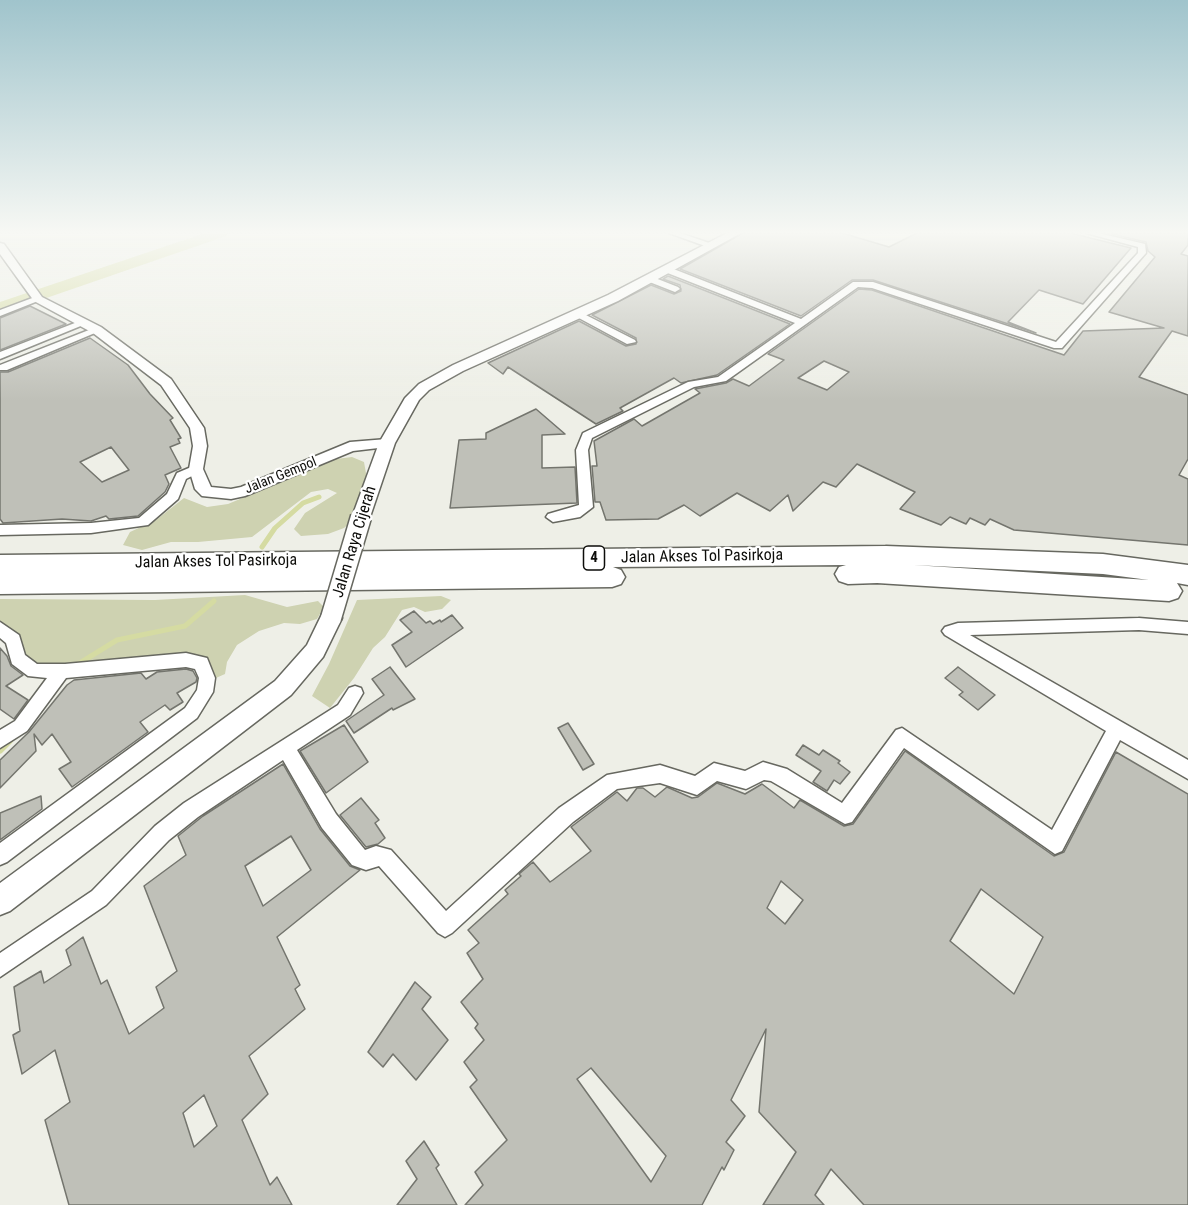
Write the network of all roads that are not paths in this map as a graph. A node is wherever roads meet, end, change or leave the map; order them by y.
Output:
1 (29, 289) edge
2 (630, 289) edge
3 (717, 289) edge
4 (849, 289) edge
5 (882, 289) edge
6 (1109, 289) edge
7 (34, 296) junction
8 (0, 313) edge
9 (580, 315) junction
10 (801, 322) junction
11 (83, 323) junction
12 (97, 330) junction
13 (631, 342) dead end
14 (0, 356) edge
15 (3, 368) dead end
16 (387, 443) junction
17 (196, 469) junction
18 (553, 517) dead end
19 (0, 530) edge
20 (0, 565) edge
21 (1188, 575) edge
22 (0, 584) edge
23 (1188, 593) edge
24 (0, 628) edge
25 (1188, 628) edge
26 (67, 671) junction
27 (355, 693) dead end
28 (1117, 728) junction
29 (0, 740) edge
30 (286, 748) junction
31 (1188, 770) edge
32 (0, 855) edge
33 (0, 901) edge
34 (0, 966) edge

1 - 7 street
2 - 9 main road, Jalan Raya Cijerah
3 - 10 street
4 - 10 street
5 - 6 street
7 - 8 street
7 - 11 street
9 - 13 street
9 - 16 main road, Jalan Raya Cijerah
10 - 18 street
11 - 12 street
11 - 14 street
12 - 15 street
12 - 17 street
16 - 17 street, Jalan Gempol
16 - 33 main road, Jalan Raya Cijerah, bridge
17 - 19 street
20 - 21 highway, Jalan Akses Tol Pasirkoja / 4
22 - 23 highway, Jalan Akses Tol Pasirkoja / 4
24 - 26 street
25 - 28 street
26 - 29 street
26 - 32 street
27 - 30 street
28 - 30 street
28 - 31 street
30 - 34 street

